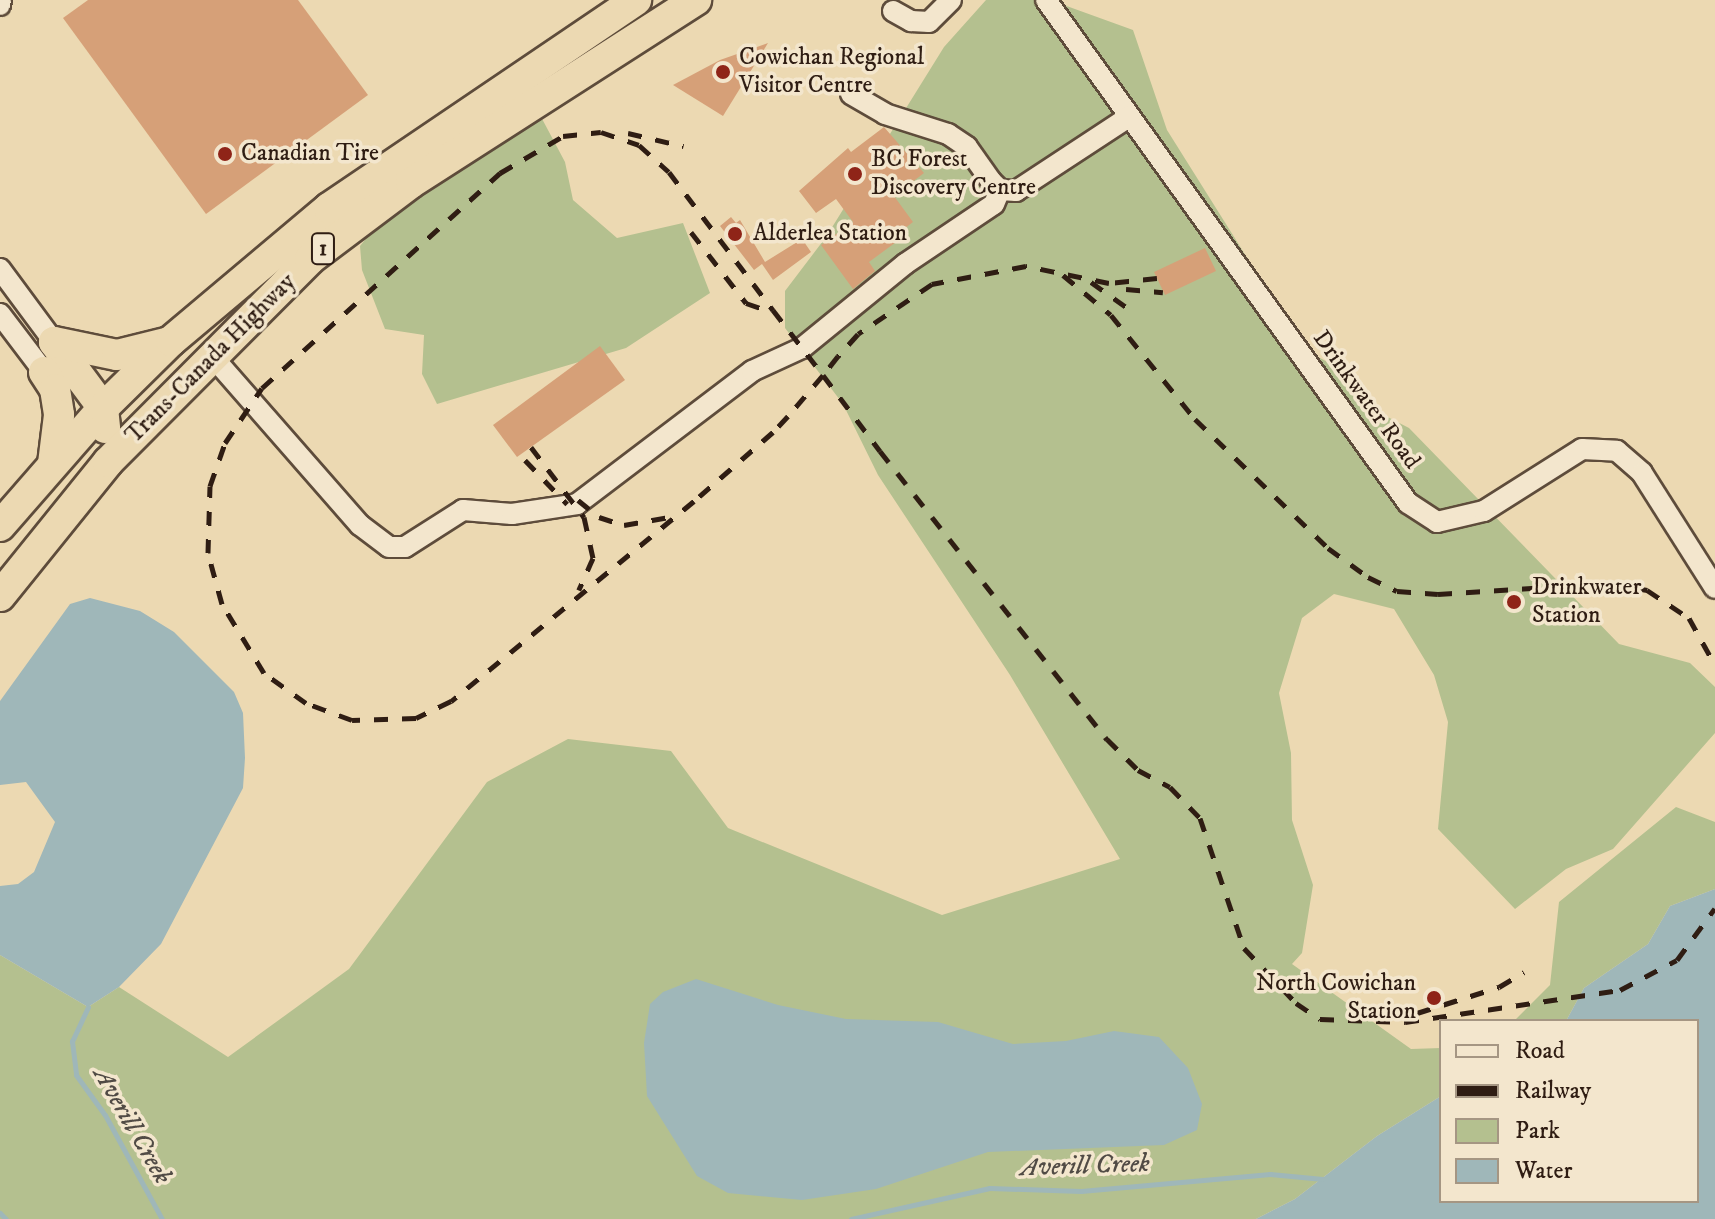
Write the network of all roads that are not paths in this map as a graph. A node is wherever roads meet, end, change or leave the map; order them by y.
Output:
1 (636, 0) edge
2 (696, 0) edge
3 (951, 0) edge
4 (1046, 0) edge
5 (893, 11) dead end
6 (851, 94) dead end
7 (1130, 116) junction
8 (1000, 190) junction
9 (0, 269) edge
10 (0, 314) edge
11 (171, 341) junction
12 (54, 342) junction
13 (212, 356) junction
14 (44, 372) joint
15 (103, 408) junction
16 (108, 462) junction
17 (53, 464) junction
18 (0, 526) edge
19 (1715, 588) edge
20 (0, 596) edge

1 - 11 highway, Trans-Canada Highway / 1
2 - 13 highway, Trans-Canada Highway / 1
3 - 5 street
4 - 7 street, Drinkwater Road
6 - 8 street
7 - 8 street
7 - 19 street, Drinkwater Road
8 - 13 street
9 - 12 street
10 - 14 street
11 - 12 highway
11 - 15 highway, Trans-Canada Highway / 1
12 - 15 highway
13 - 16 highway, Trans-Canada Highway / 1
14 - 17 highway
15 - 16 highway
15 - 17 highway, Trans-Canada Highway / 1
16 - 20 highway, Trans-Canada Highway / 1
17 - 18 highway, Trans-Canada Highway / 1

